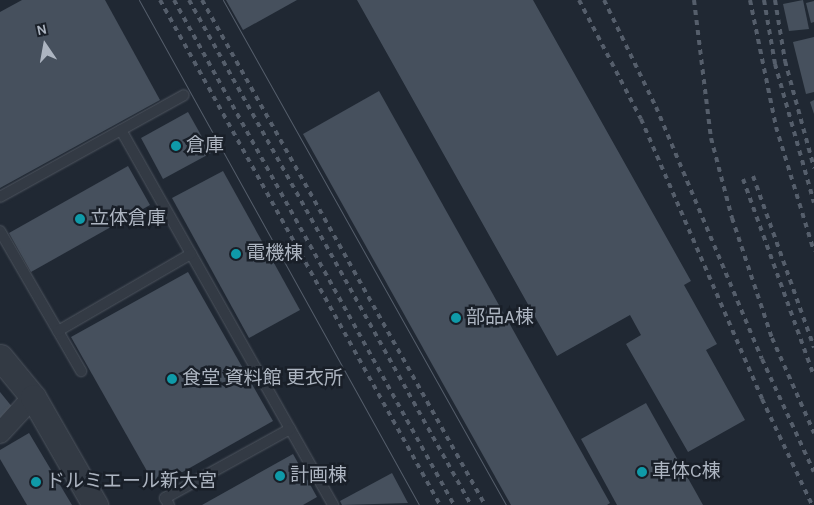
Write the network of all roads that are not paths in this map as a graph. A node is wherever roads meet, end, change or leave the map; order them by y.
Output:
1 (184, 95) dead end
2 (121, 130) junction
3 (0, 197) edge
4 (0, 232) edge
5 (191, 254) junction
6 (58, 331) junction
7 (0, 357) edge
8 (81, 371) dead end
9 (33, 396) junction
10 (290, 429) junction
11 (0, 434) edge
12 (96, 505) edge
13 (169, 505) edge
14 (333, 505) edge

1 - 2 lane
2 - 3 lane
2 - 5 lane
4 - 6 lane
5 - 6 lane
5 - 10 lane
6 - 8 lane
7 - 9 street
9 - 11 street
9 - 12 street
10 - 13 lane
10 - 14 lane

